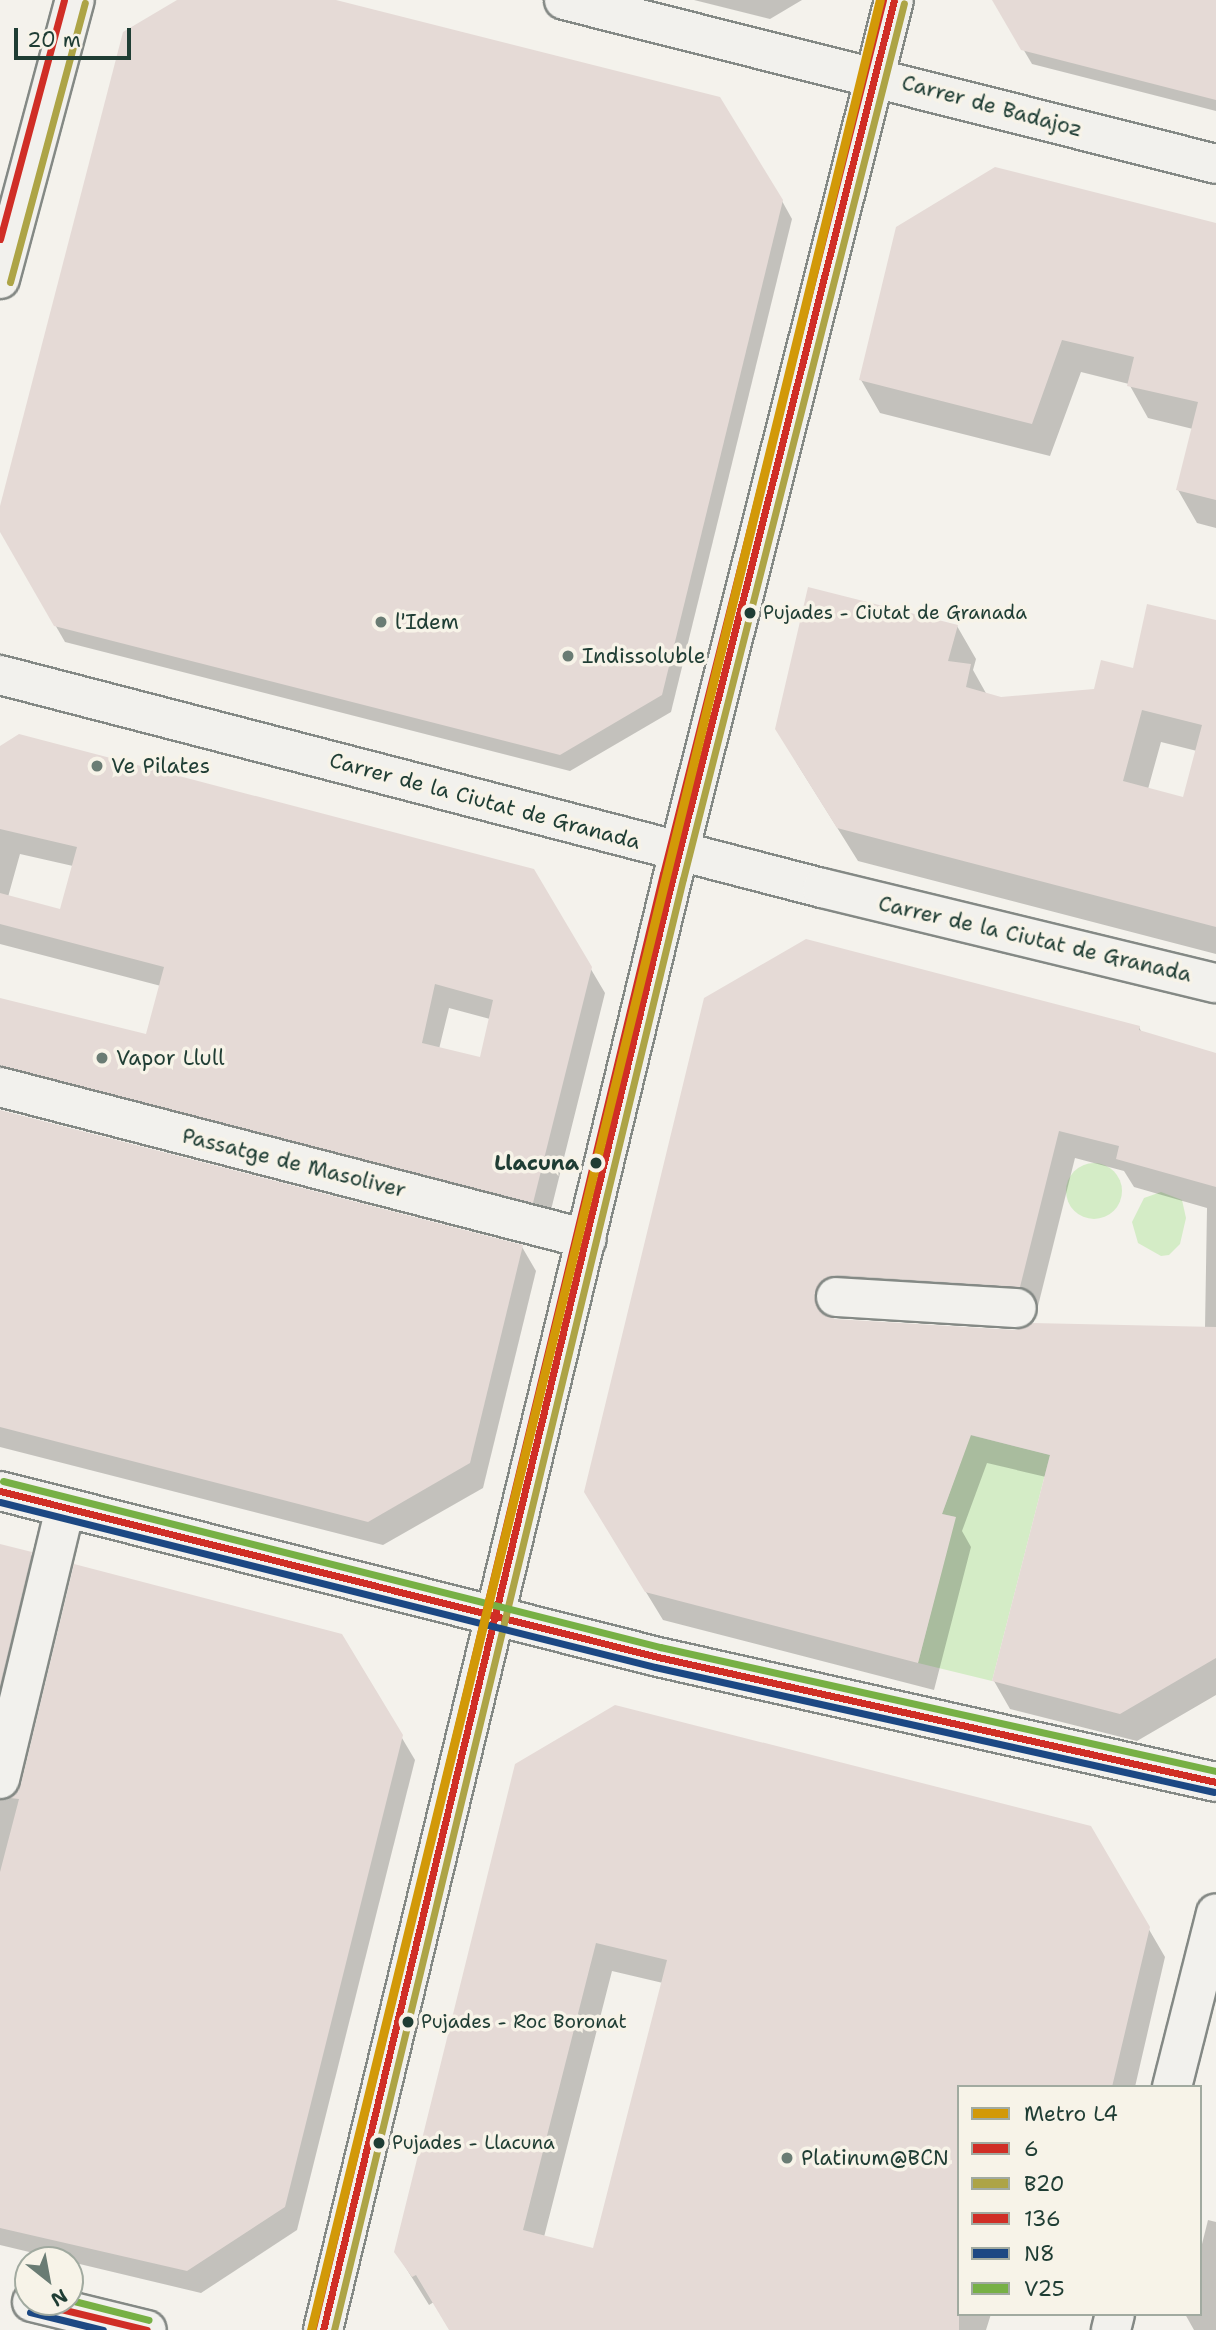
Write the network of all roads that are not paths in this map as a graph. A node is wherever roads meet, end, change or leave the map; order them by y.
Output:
1 (75, 0) edge
2 (564, 0) edge
3 (894, 0) edge
4 (874, 76) junction
5 (1216, 164) edge
6 (0, 279) edge
7 (0, 675) edge
8 (679, 851) junction
9 (1216, 983) edge
10 (0, 1087) edge
11 (587, 1239) junction
12 (836, 1297) dead end
13 (1017, 1308) dead end
14 (0, 1491) edge
15 (65, 1508) junction
16 (498, 1618) junction
17 (0, 1779) edge
18 (1216, 1782) edge
19 (1216, 1913) edge
20 (1173, 2085) edge
21 (84, 2315) edge
22 (147, 2330) edge
23 (323, 2330) edge

1 - 6 street
2 - 4 street, Carrer de Badajoz
3 - 4 street
4 - 5 street, Carrer de Badajoz
4 - 8 street
7 - 8 street, Carrer de la Ciutat de Granada
8 - 9 street, Carrer de la Ciutat de Granada
8 - 11 street
10 - 11 street, Passatge de Masoliver
11 - 16 street
12 - 13 street
14 - 15 street
15 - 16 street
15 - 17 street
16 - 18 street
16 - 23 street
19 - 20 street
21 - 22 street

